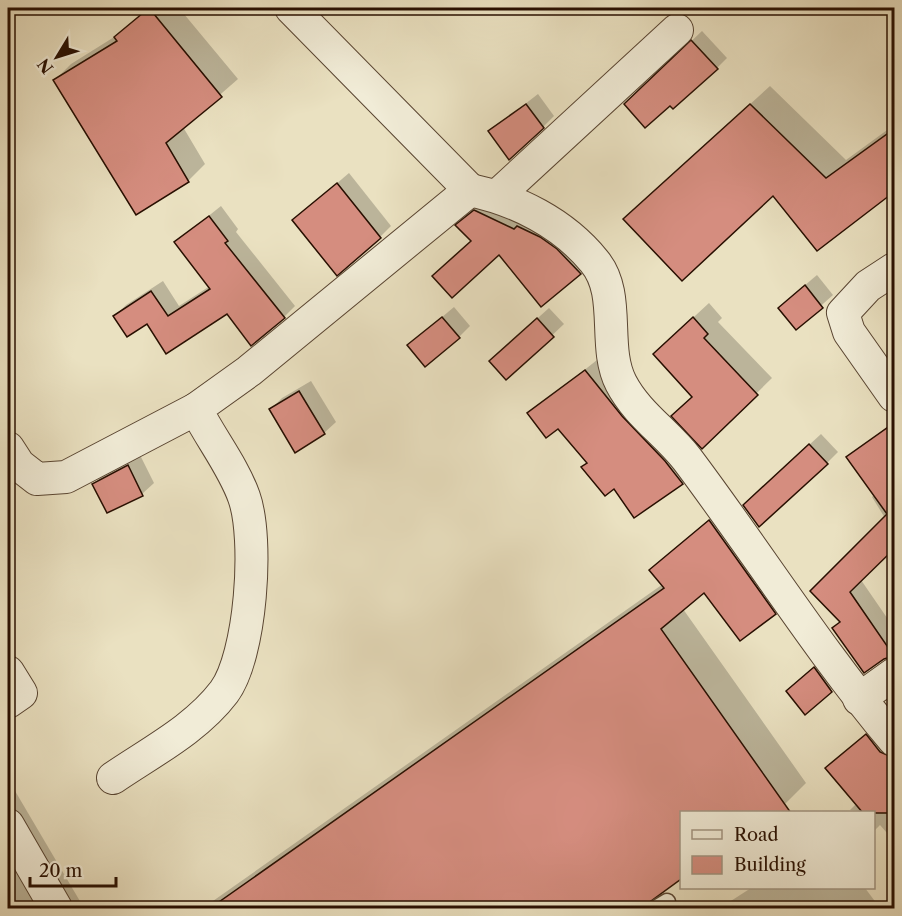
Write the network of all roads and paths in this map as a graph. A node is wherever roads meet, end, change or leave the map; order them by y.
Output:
1 (291, 8) edge
2 (677, 30) dead end
3 (484, 193) junction
4 (894, 269) edge
5 (894, 396) edge
6 (196, 409) junction
7 (8, 448) edge
8 (8, 672) edge
9 (894, 674) edge
10 (860, 699) junction
11 (8, 702) edge
12 (894, 740) edge
13 (113, 778) dead end
14 (8, 825) edge
15 (56, 909) edge

1 - 3 street
2 - 3 street
3 - 6 street
3 - 10 street
4 - 5 street
6 - 7 street
6 - 13 street
8 - 11 street
9 - 10 street
10 - 12 street
14 - 15 street

